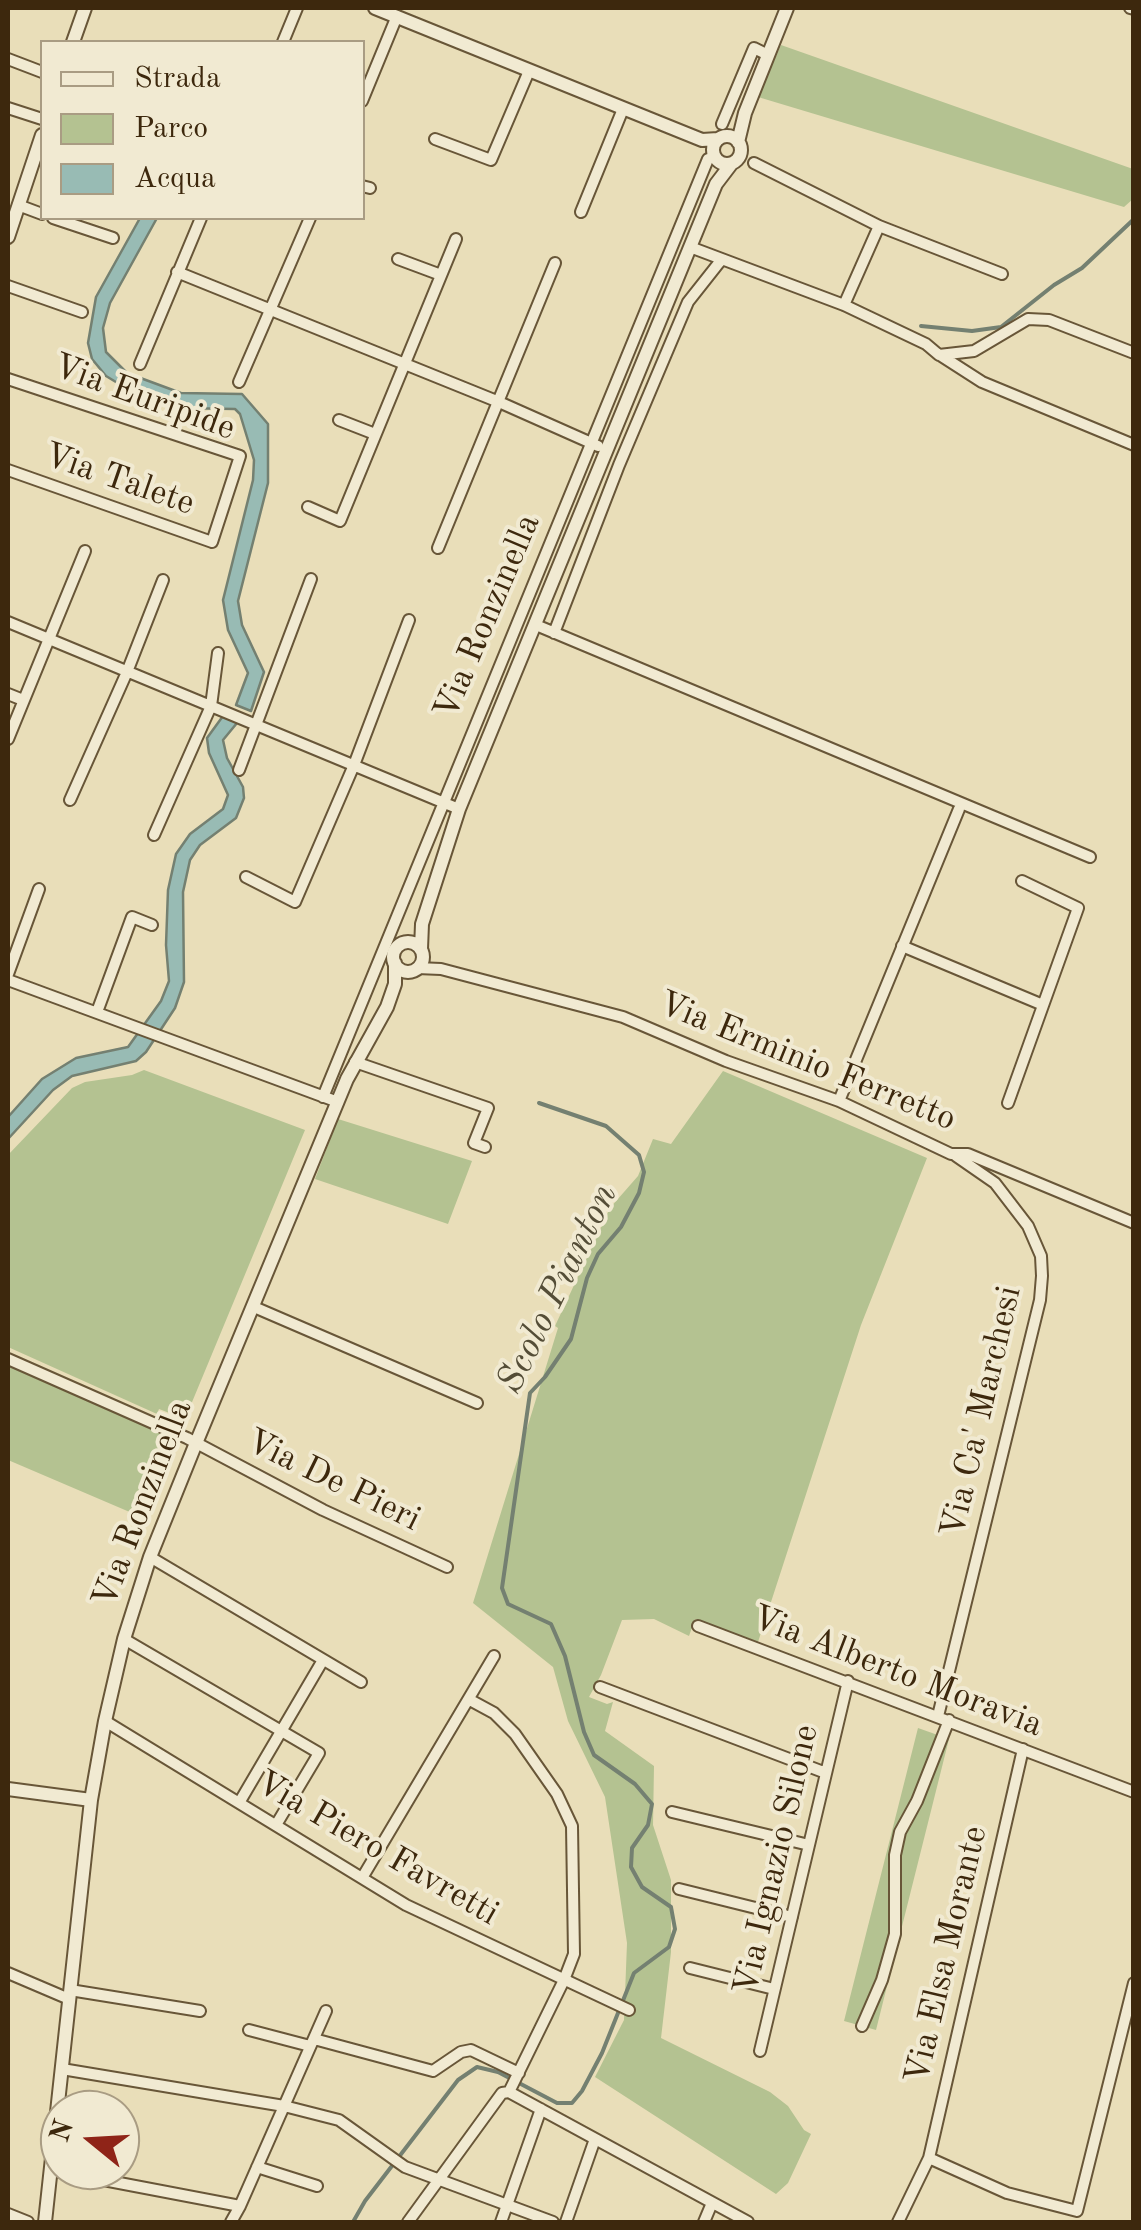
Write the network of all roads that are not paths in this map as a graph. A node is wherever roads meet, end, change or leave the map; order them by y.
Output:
1 (85, 8) edge
2 (298, 8) edge
3 (375, 8) edge
4 (788, 8) edge
5 (397, 16) junction
6 (74, 40) edge
7 (284, 40) edge
8 (768, 55) junction
9 (8, 59) edge
10 (40, 71) edge
11 (529, 71) junction
12 (365, 93) edge
13 (8, 108) edge
14 (624, 109) junction
15 (745, 113) junction
16 (40, 119) edge
17 (435, 139) dead end
18 (40, 141) edge
19 (738, 142) junction
20 (716, 145) junction
21 (732, 162) junction
22 (754, 163) dead end
23 (716, 184) junction
24 (18, 206) junction
25 (581, 212) dead end
26 (40, 213) edge
27 (59, 220) edge
28 (199, 220) edge
29 (309, 220) edge
30 (879, 226) junction
31 (8, 237) edge
32 (113, 238) dead end
33 (456, 240) dead end
34 (690, 247) junction
35 (398, 259) dead end
36 (722, 259) junction
37 (555, 263) dead end
38 (177, 272) junction
39 (1002, 274) dead end
40 (441, 275) junction
41 (8, 286) edge
42 (844, 305) junction
43 (270, 311) junction
44 (82, 312) dead end
45 (1134, 353) edge
46 (939, 355) junction
47 (140, 364) dead end
48 (405, 364) junction
49 (8, 379) edge
50 (239, 382) dead end
51 (498, 402) junction
52 (339, 420) dead end
53 (375, 434) junction
54 (593, 444) junction
55 (1134, 444) edge
56 (608, 450) junction
57 (8, 470) edge
58 (308, 507) dead end
59 (212, 542) joint
60 (438, 548) dead end
61 (85, 551) dead end
62 (311, 578) dead end
63 (163, 580) dead end
64 (409, 620) dead end
65 (8, 622) edge
66 (536, 625) junction
67 (554, 632) junction
68 (48, 639) junction
69 (218, 652) dead end
70 (127, 672) junction
71 (8, 694) edge
72 (24, 700) junction
73 (211, 706) junction
74 (257, 725) junction
75 (8, 739) edge
76 (354, 765) junction
77 (239, 770) dead end
78 (70, 800) dead end
79 (443, 802) junction
80 (459, 809) junction
81 (959, 809) dead end
82 (154, 834) dead end
83 (1090, 858) dead end
84 (246, 878) dead end
85 (1022, 881) dead end
86 (39, 889) dead end
87 (426, 915) junction
88 (152, 924) dead end
89 (401, 944) junction
90 (902, 946) junction
91 (422, 951) junction
92 (395, 962) junction
93 (414, 970) junction
94 (453, 972) junction
95 (8, 977) edge
96 (390, 1000) junction
97 (1044, 1004) junction
98 (97, 1012) junction
99 (355, 1062) junction
100 (323, 1097) junction
101 (839, 1100) junction
102 (338, 1102) junction
103 (1008, 1104) dead end
104 (485, 1147) dead end
105 (950, 1154) junction
106 (1134, 1223) edge
107 (254, 1307) junction
108 (8, 1359) edge
109 (476, 1403) dead end
110 (196, 1442) junction
111 (150, 1557) junction
112 (447, 1566) dead end
113 (698, 1626) dead end
114 (124, 1639) junction
115 (494, 1656) dead end
116 (323, 1660) junction
117 (361, 1682) dead end
118 (848, 1682) junction
119 (600, 1687) dead end
120 (470, 1700) junction
121 (943, 1718) junction
122 (104, 1721) junction
123 (281, 1731) junction
124 (1023, 1749) junction
125 (826, 1773) junction
126 (8, 1789) edge
127 (1134, 1792) edge
128 (90, 1800) junction
129 (238, 1802) junction
130 (672, 1812) dead end
131 (276, 1826) junction
132 (809, 1845) junction
133 (362, 1878) junction
134 (679, 1889) dead end
135 (792, 1916) junction
136 (690, 1968) dead end
137 (8, 1973) edge
138 (564, 1980) junction
139 (1134, 1984) edge
140 (774, 1990) junction
141 (70, 1994) junction
142 (326, 2010) dead end
143 (629, 2010) dead end
144 (200, 2011) dead end
145 (862, 2026) dead end
146 (248, 2030) dead end
147 (312, 2042) junction
148 (760, 2051) dead end
149 (62, 2069) junction
150 (518, 2075) junction
151 (60, 2090) edge
152 (510, 2090) junction
153 (284, 2106) junction
154 (541, 2109) junction
155 (595, 2139) junction
156 (929, 2158) junction
157 (257, 2167) junction
158 (438, 2180) junction
159 (317, 2186) dead end
160 (140, 2187) edge
161 (50, 2190) edge
162 (712, 2203) junction
163 (240, 2206) junction
164 (506, 2206) junction
165 (8, 2214) edge
166 (544, 2221) edge
167 (28, 2222) edge
168 (49, 2222) edge
169 (231, 2222) edge
170 (408, 2222) edge
171 (501, 2222) edge
172 (566, 2222) edge
173 (704, 2222) edge
174 (748, 2222) edge
175 (898, 2222) edge

1 - 6 street
2 - 7 street
3 - 5 street
4 - 8 street, Via Ronzinella
5 - 11 street
5 - 12 street
8 - 15 street, Via Ronzinella
8 - 20 street, Via Ronzinella
9 - 10 street
11 - 14 street
11 - 17 street
13 - 16 street
14 - 20 street
14 - 25 street
15 - 19 street, Via Ronzinella
15 - 20 street, Via Ronzinella
18 - 24 street
19 - 20 street
19 - 21 street, Via Ronzinella
20 - 21 street
20 - 23 street, Via Ronzinella
20 - 54 street, Via Ronzinella
21 - 23 street, Via Ronzinella
22 - 30 street
23 - 34 street, Via Ronzinella
24 - 26 street
24 - 31 street
27 - 32 street
28 - 38 street
29 - 43 street
30 - 39 street
30 - 42 street
33 - 40 street
34 - 36 street
34 - 56 street, Via Ronzinella
35 - 40 street
36 - 42 street
36 - 67 street
37 - 51 street
38 - 43 street
38 - 47 street
40 - 48 street
41 - 44 street
42 - 46 street
43 - 48 street
43 - 50 street
45 - 46 street
46 - 55 street
48 - 51 street
48 - 53 street
49 - 59 street, Via Euripide
51 - 54 street
51 - 60 street
52 - 53 street
53 - 58 street
54 - 56 street
54 - 79 street, Via Ronzinella
56 - 66 street, Via Ronzinella
57 - 59 street, Via Talete
61 - 68 street
62 - 74 street
63 - 70 street
64 - 76 street
65 - 68 street
66 - 67 street, Via Ronzinella
66 - 80 street, Via Ronzinella
67 - 83 street, Via Ronzinella
68 - 70 street
68 - 72 street
69 - 73 street
70 - 73 street
70 - 78 street
71 - 72 street
72 - 75 street
73 - 74 street
73 - 82 street
74 - 76 street
74 - 77 street
76 - 79 street
76 - 84 street
79 - 80 street
79 - 100 street, Via Ronzinella
80 - 87 street, Via Ronzinella
81 - 90 street
85 - 97 street
86 - 95 street
87 - 89 street, Via Ronzinella
87 - 91 street, Via Ronzinella
88 - 98 street
89 - 91 street
89 - 92 street, Via Ronzinella
90 - 97 street
90 - 101 street
91 - 93 street, Via Ronzinella
91 - 94 street, Via Erminio Ferretto
92 - 93 street
92 - 96 street, Via Ronzinella
93 - 94 street, Via Erminio Ferretto
93 - 96 street, Via Ronzinella
94 - 101 street, Via Erminio Ferretto
95 - 98 street
96 - 99 street, Via Ronzinella
97 - 103 street
98 - 100 street
99 - 102 street, Via Ronzinella
99 - 104 street
100 - 102 street
101 - 105 street, Via Erminio Ferretto
102 - 107 street, Via Ronzinella
105 - 106 street, Via Erminio Ferretto
105 - 121 street, Via Ca' Marchesi
107 - 109 street
107 - 110 street, Via Ronzinella
108 - 110 street, Via De Pieri
110 - 111 street, Via Ronzinella
110 - 112 street, Via De Pieri
111 - 114 street, Via Ronzinella
111 - 116 street
113 - 118 street, Via Alberto Moravia
114 - 122 street, Via Ronzinella
114 - 123 street
115 - 120 street
116 - 117 street
116 - 123 street
118 - 121 street, Via Alberto Moravia
118 - 125 street, Via Ignazio Silone
119 - 125 street
120 - 133 street
120 - 138 street
121 - 124 street, Via Alberto Moravia
121 - 145 street, Via Ca' Marchesi
122 - 128 street, Via Ronzinella
122 - 129 street, Via Piero Favretti
123 - 129 street
123 - 131 street
124 - 127 street, Via Alberto Moravia
124 - 156 street, Via Elsa Morante
125 - 132 street, Via Ignazio Silone
126 - 128 street
128 - 141 street, Via Ronzinella
129 - 131 street, Via Piero Favretti
130 - 132 street
131 - 133 street, Via Piero Favretti
132 - 135 street, Via Ignazio Silone
133 - 138 street, Via Piero Favretti
134 - 135 street
135 - 140 street, Via Ignazio Silone
136 - 140 street
137 - 141 street
138 - 143 street, Via Piero Favretti
138 - 150 street
139 - 156 street
140 - 148 street, Via Ignazio Silone
141 - 144 street
141 - 149 street, Via Ronzinella
142 - 147 street
146 - 147 street
147 - 150 street
147 - 153 street
149 - 151 street, Via Ronzinella
149 - 153 street
150 - 152 street
152 - 154 street
152 - 158 street
153 - 157 street
153 - 158 street
154 - 155 street
154 - 164 street
155 - 162 street
155 - 172 street
156 - 175 street, Via Elsa Morante
157 - 159 street
157 - 163 street
158 - 164 street
158 - 170 street
160 - 163 street
161 - 168 street, Via Ronzinella
162 - 173 street
162 - 174 street
163 - 169 street
164 - 166 street
164 - 171 street
165 - 167 street

